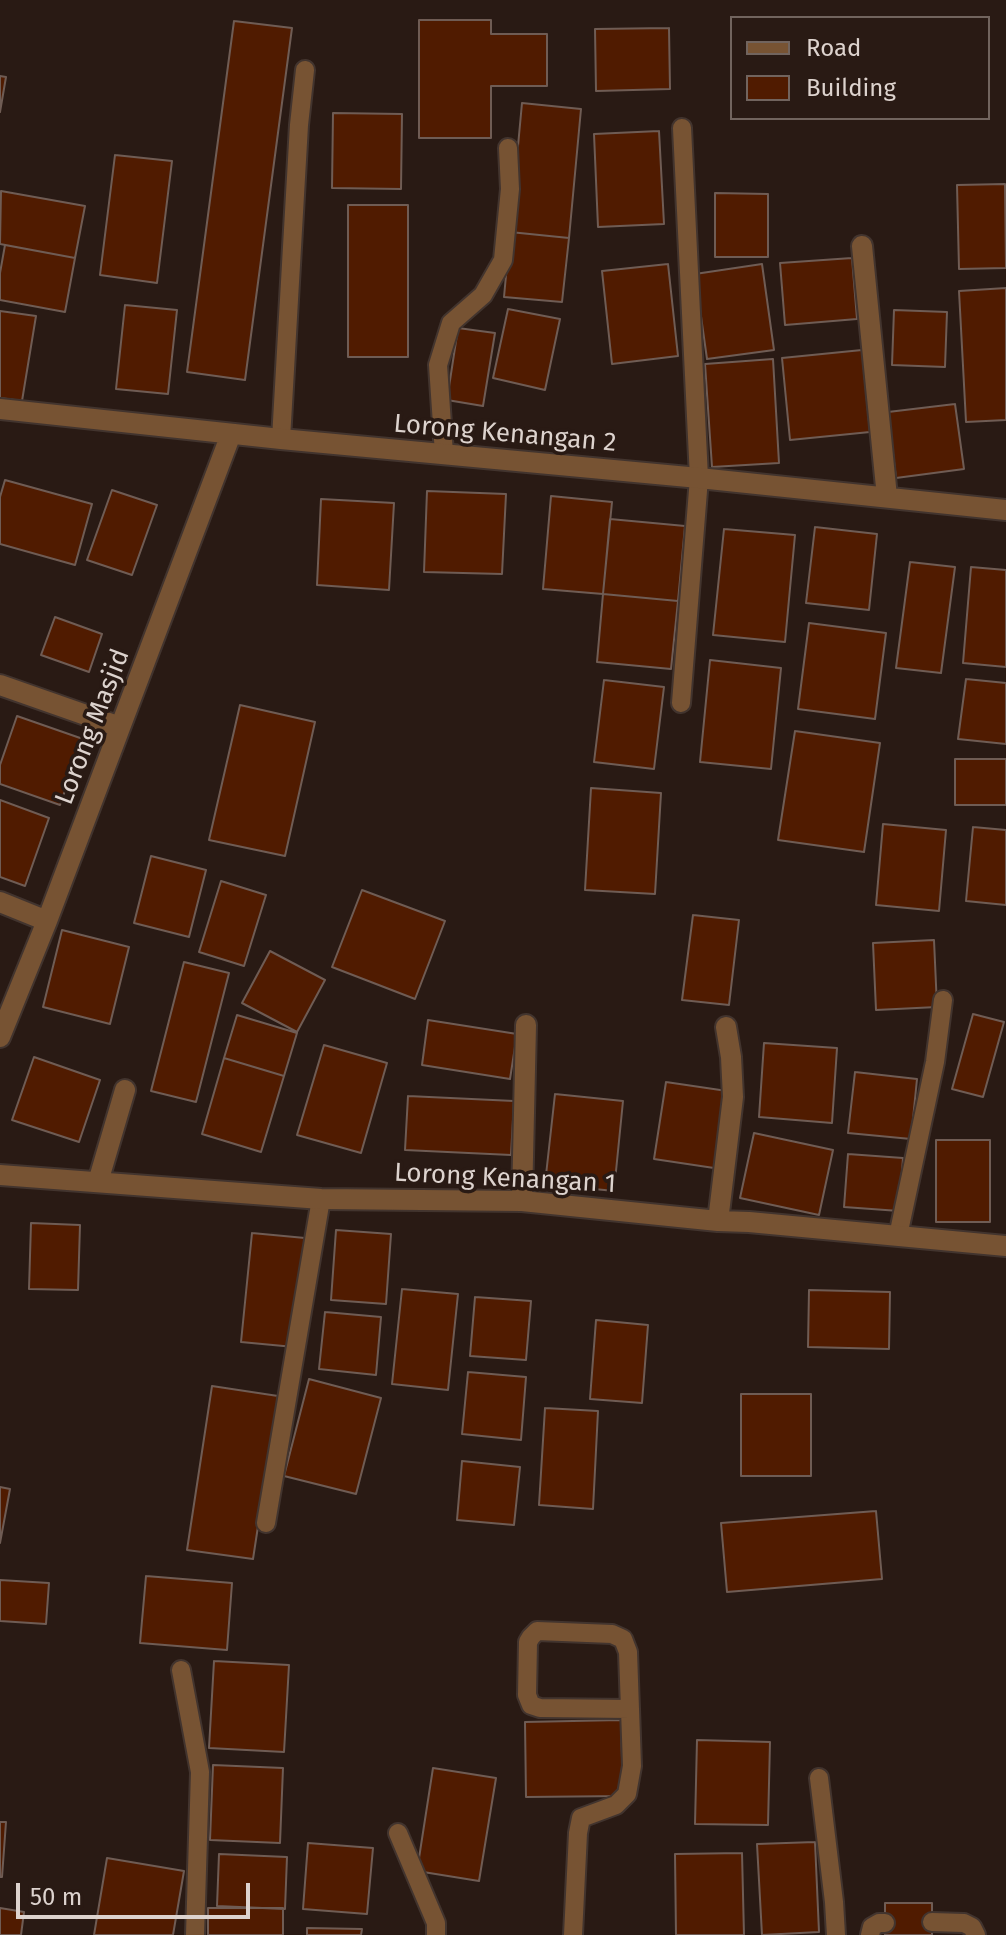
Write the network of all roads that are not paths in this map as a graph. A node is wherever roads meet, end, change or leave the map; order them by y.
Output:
1 (305, 70) dead end
2 (682, 128) dead end
3 (508, 148) dead end
4 (862, 246) dead end
5 (0, 409) edge
6 (231, 434) junction
7 (281, 439) junction
8 (444, 454) junction
9 (699, 478) junction
10 (887, 497) junction
11 (1006, 510) edge
12 (0, 685) edge
13 (681, 703) dead end
14 (120, 727) junction
15 (0, 902) edge
16 (47, 921) junction
17 (943, 1000) dead end
18 (526, 1025) dead end
19 (726, 1027) dead end
20 (0, 1037) edge
21 (125, 1090) dead end
22 (0, 1175) edge
23 (98, 1182) junction
24 (321, 1199) junction
25 (522, 1201) junction
26 (718, 1221) junction
27 (898, 1236) junction
28 (1006, 1246) edge
29 (266, 1523) dead end
30 (181, 1670) dead end
31 (630, 1709) junction
32 (819, 1778) dead end
33 (398, 1833) dead end
34 (932, 1922) dead end
35 (885, 1923) dead end
36 (195, 1935) edge
37 (436, 1935) edge
38 (573, 1935) edge
39 (836, 1935) edge
40 (870, 1935) edge
41 (976, 1935) edge

1 - 7 lane
2 - 9 lane
3 - 8 lane
4 - 10 street
5 - 6 street, Lorong Kenangan 2
6 - 7 street, Lorong Kenangan 2
6 - 14 street, Lorong Masjid
7 - 8 street, Lorong Kenangan 2
8 - 9 street, Lorong Kenangan 2
9 - 10 street, Lorong Kenangan 2
9 - 13 lane
10 - 11 street, Lorong Kenangan 2
12 - 14 street
14 - 16 street, Lorong Masjid
15 - 16 street
16 - 20 street, Lorong Masjid
17 - 27 lane
18 - 25 street
19 - 26 street
21 - 23 street
22 - 23 street, Lorong Kenangan 1
23 - 24 street, Lorong Kenangan 1
24 - 25 street, Lorong Kenangan 1
24 - 29 lane
25 - 26 street, Lorong Kenangan 1
26 - 27 street, Lorong Kenangan 1
27 - 28 street, Lorong Kenangan 1
30 - 36 lane
31 - 31 lane
31 - 38 lane
32 - 39 lane
33 - 37 lane
34 - 41 lane
35 - 40 lane

